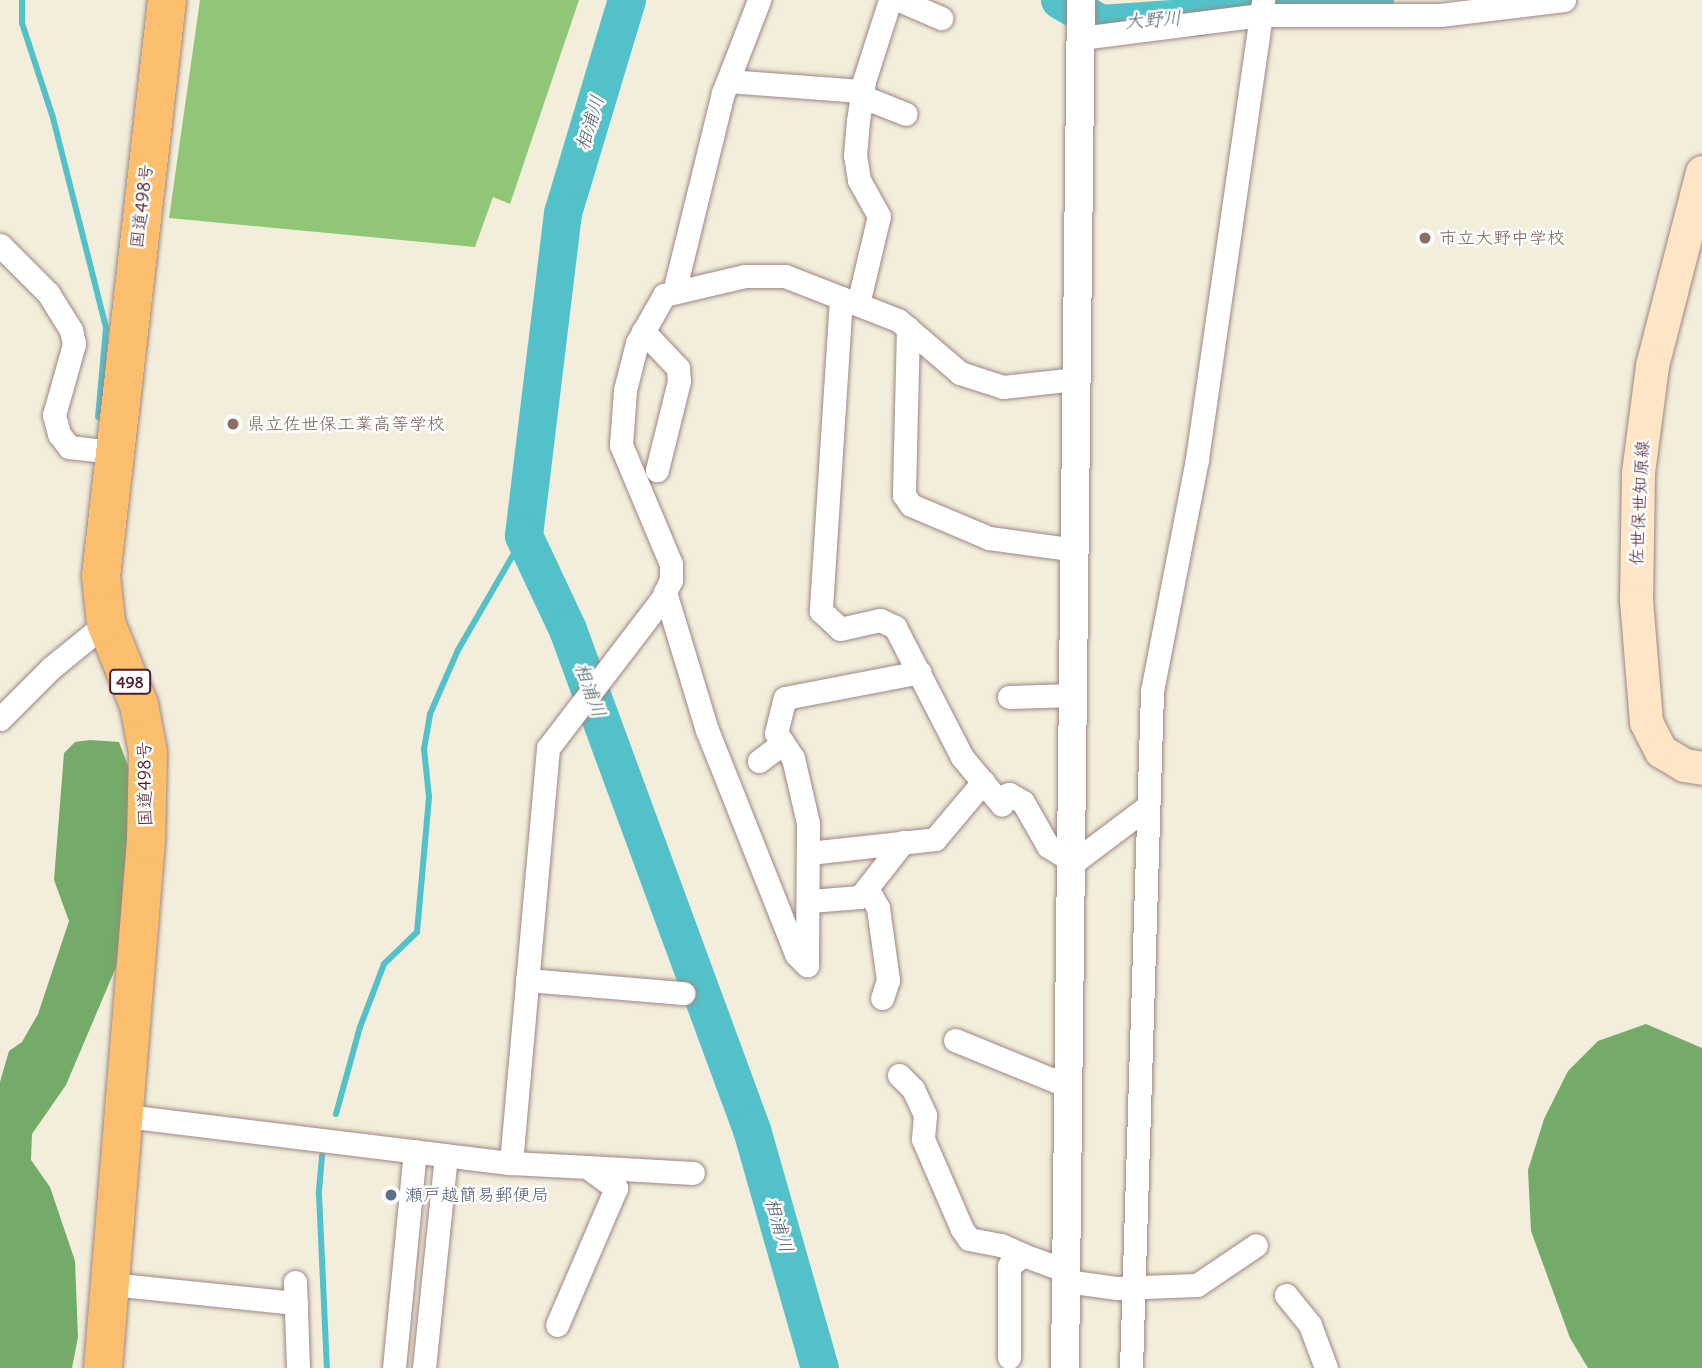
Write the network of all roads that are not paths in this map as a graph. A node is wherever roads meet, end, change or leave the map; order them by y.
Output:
1 (167, 0) edge
2 (759, 0) edge
3 (890, 0) edge
4 (899, 0) edge
5 (1082, 0) edge
6 (1564, 0) edge
7 (1262, 8) edge
8 (941, 17) dead end
9 (1081, 38) junction
10 (728, 81) junction
11 (861, 93) junction
12 (906, 113) dead end
13 (1702, 172) edge
14 (0, 245) edge
15 (674, 292) junction
16 (849, 301) junction
17 (908, 328) junction
18 (643, 331) junction
19 (1074, 379) junction
20 (112, 452) junction
21 (657, 470) dead end
22 (1075, 550) junction
23 (663, 595) junction
24 (106, 623) junction
25 (920, 672) junction
26 (1075, 695) junction
27 (1009, 696) dead end
28 (0, 719) edge
29 (783, 743) junction
30 (759, 761) dead end
31 (1702, 768) edge
32 (994, 795) junction
33 (1147, 807) junction
34 (903, 842) junction
35 (809, 853) junction
36 (1074, 862) junction
37 (867, 888) junction
38 (810, 901) junction
39 (527, 980) junction
40 (683, 993) dead end
41 (883, 998) dead end
42 (955, 1040) dead end
43 (899, 1075) dead end
44 (1070, 1087) junction
45 (126, 1116) junction
46 (415, 1151) junction
47 (446, 1155) junction
48 (510, 1163) junction
49 (587, 1167) junction
50 (693, 1172) dead end
51 (1256, 1245) dead end
52 (1023, 1255) junction
53 (1066, 1276) junction
54 (111, 1284) junction
55 (1133, 1289) junction
56 (1286, 1295) dead end
57 (557, 1325) dead end
58 (1009, 1357) dead end
59 (103, 1368) edge
60 (298, 1368) edge
61 (394, 1368) edge
62 (424, 1368) edge
63 (1065, 1368) edge
64 (1131, 1368) edge
65 (1326, 1368) edge

1 - 20 highway, 国道498号 / 498
2 - 10 street
3 - 11 street
4 - 8 street
5 - 9 street
6 - 7 street
7 - 9 street
7 - 33 street
9 - 19 street
10 - 11 street
10 - 15 street
11 - 12 street
11 - 16 street
13 - 31 main road, 佐世保世知原線
14 - 20 street
15 - 16 street
15 - 18 street
16 - 17 street
16 - 25 street
17 - 19 street
17 - 22 street
18 - 21 street
18 - 23 street
19 - 22 street
20 - 24 highway, 国道498号 / 498
22 - 26 street
23 - 38 street
23 - 39 street
24 - 28 street
24 - 45 highway, 国道498号 / 498
25 - 29 street
25 - 32 street
26 - 27 street
26 - 36 street
29 - 30 street
29 - 35 street
32 - 34 street
32 - 36 street
33 - 36 street
33 - 55 street
34 - 35 street
34 - 37 street
35 - 38 street
36 - 44 street
37 - 38 street
37 - 41 street
39 - 40 street
39 - 48 street
42 - 44 street
43 - 52 street
44 - 53 street
45 - 46 street
45 - 54 highway, 国道498号 / 498
46 - 47 street
46 - 61 street
47 - 48 street
47 - 62 street
48 - 49 street
49 - 50 street
49 - 57 street
51 - 55 street
52 - 53 street
52 - 58 street
53 - 55 street
53 - 63 street
54 - 59 highway, 国道498号 / 498
54 - 60 street
55 - 64 street
56 - 65 street

